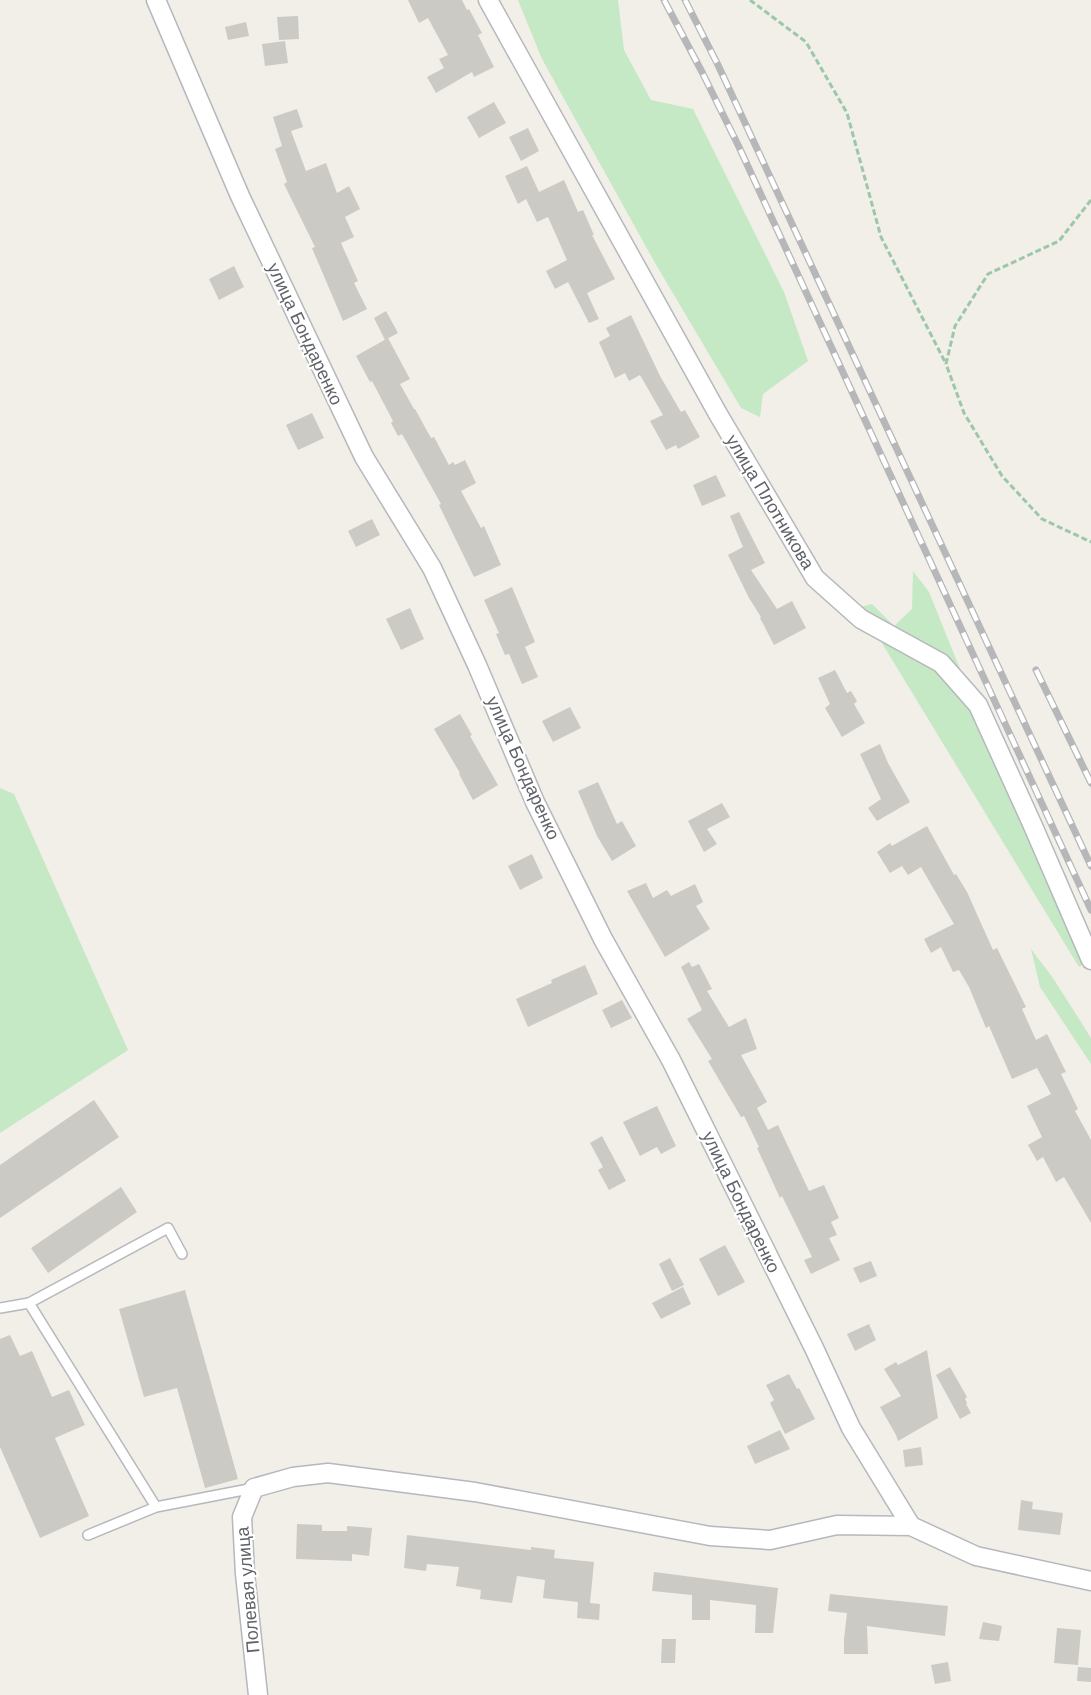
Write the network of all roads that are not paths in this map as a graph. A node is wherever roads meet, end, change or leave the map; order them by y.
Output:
1 (156, 0) edge
2 (488, 0) edge
3 (1091, 960) edge
4 (182, 1254) dead end
5 (29, 1303) junction
6 (0, 1308) edge
7 (254, 1488) junction
8 (156, 1507) junction
9 (911, 1526) junction
10 (88, 1535) dead end
11 (1091, 1581) edge
12 (258, 1695) edge

1 - 9 street, улица Бондаренко
2 - 3 street, улица Плотникова
4 - 5 lane
5 - 6 lane
5 - 8 lane
7 - 8 lane
7 - 9 street
7 - 12 street, Полевая улица
8 - 10 lane
9 - 11 street

